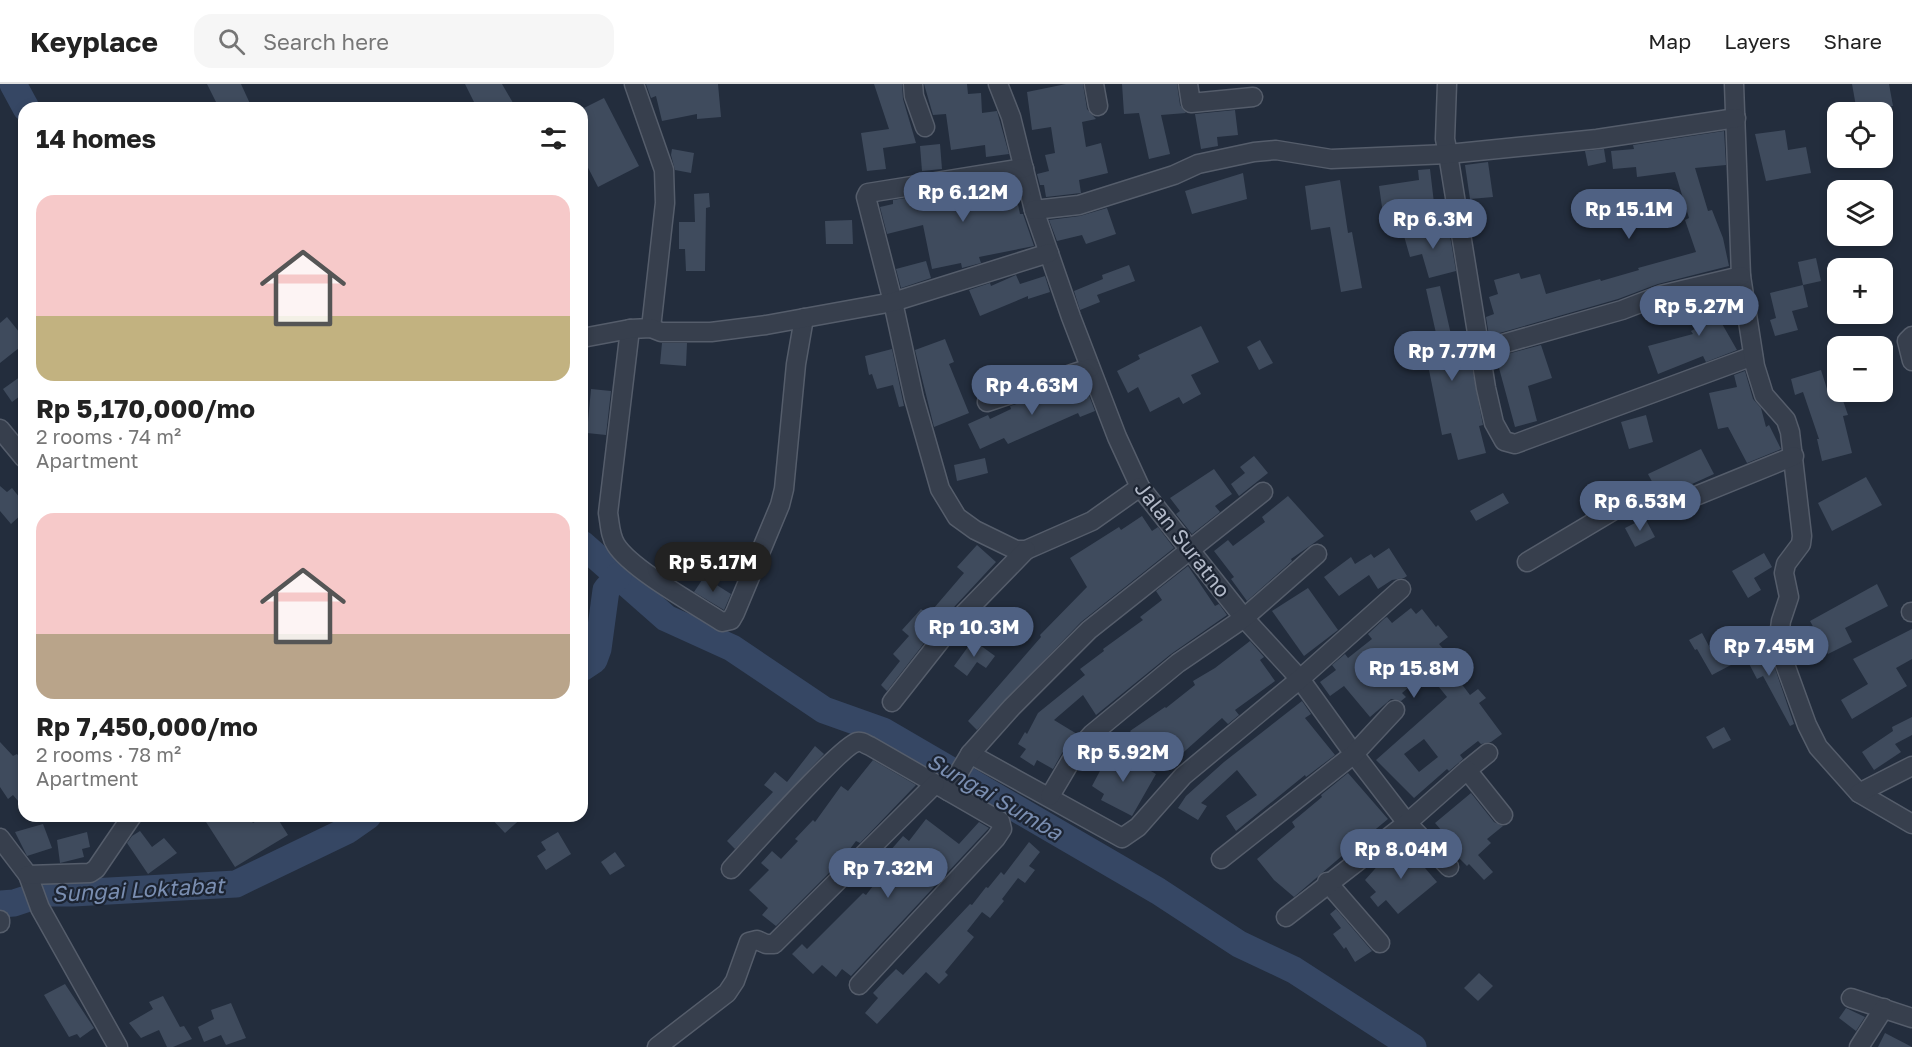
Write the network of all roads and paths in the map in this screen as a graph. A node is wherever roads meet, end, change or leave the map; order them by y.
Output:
1 (634, 84) edge
2 (913, 84) edge
3 (998, 84) edge
4 (1094, 84) edge
5 (1188, 84) edge
6 (1447, 84) edge
7 (1734, 84) edge
8 (1253, 97) dead end
9 (1098, 106) dead end
10 (1736, 118) junction
11 (925, 127) dead end
12 (1448, 154) junction
13 (1024, 168) junction
14 (1034, 210) junction
15 (1049, 253) junction
16 (1741, 276) junction
17 (893, 302) junction
18 (804, 318) junction
19 (651, 328) junction
20 (630, 329) junction
21 (1912, 336) edge
22 (588, 337) edge
23 (1481, 350) junction
24 (1753, 356) junction
25 (1912, 361) edge
26 (1090, 368) junction
27 (987, 402) dead end
28 (0, 429) edge
29 (18, 451) edge
30 (1794, 456) junction
31 (1140, 488) junction
32 (1263, 492) dead end
33 (1026, 550) junction
34 (1192, 550) junction
35 (1317, 554) dead end
36 (1527, 562) dead end
37 (1401, 589) dead end
38 (1244, 618) junction
39 (1299, 679) junction
40 (892, 702) dead end
41 (1395, 711) dead end
42 (1488, 753) dead end
43 (1354, 754) junction
44 (968, 758) junction
45 (1912, 766) edge
46 (1467, 771) junction
47 (945, 787) junction
48 (1859, 793) junction
49 (1050, 796) junction
50 (1503, 815) dead end
51 (128, 822) edge
52 (1407, 823) junction
53 (1912, 824) edge
54 (0, 838) edge
55 (1221, 859) dead end
56 (1449, 867) dead end
57 (731, 869) dead end
58 (29, 878) junction
59 (1327, 882) junction
60 (1286, 917) dead end
61 (1380, 943) dead end
62 (859, 985) dead end
63 (1851, 998) dead end
64 (1884, 1008) junction
65 (1912, 1018) edge
66 (118, 1047) edge
67 (657, 1047) edge
68 (1859, 1047) edge

1 - 19 street
2 - 11 street
3 - 13 street, Jalan Suratno
4 - 9 street
5 - 8 street
6 - 12 street
7 - 10 street
10 - 12 street
10 - 16 street
12 - 14 street
12 - 23 street
13 - 14 street, Jalan Suratno
13 - 17 street
14 - 15 street, Jalan Suratno
15 - 17 street
15 - 26 street, Jalan Suratno
16 - 23 street
16 - 24 street
17 - 18 street
17 - 33 street
18 - 19 street
18 - 20 street
19 - 20 street
20 - 22 street
21 - 25 street
23 - 24 street
24 - 30 street
26 - 27 street
26 - 31 street, Jalan Suratno
28 - 29 street
30 - 36 street
30 - 48 street
31 - 33 street
31 - 34 street, Jalan Suratno
32 - 34 street
33 - 40 street
34 - 38 street, Jalan Suratno
34 - 44 street
35 - 38 street
37 - 39 street
38 - 39 street, Jalan Suratno
38 - 49 street
39 - 43 street, Jalan Suratno
39 - 49 street
41 - 43 street
42 - 46 street
43 - 52 street, Jalan Suratno
43 - 55 street
44 - 47 street
44 - 49 street
45 - 48 street
46 - 50 street
46 - 52 street
47 - 57 street
47 - 62 street
47 - 67 street
48 - 53 street
51 - 58 street
52 - 56 street, Jalan Suratno
52 - 59 street
54 - 58 street
58 - 66 street
59 - 60 street
59 - 61 street
63 - 64 street
64 - 65 street
64 - 68 street

